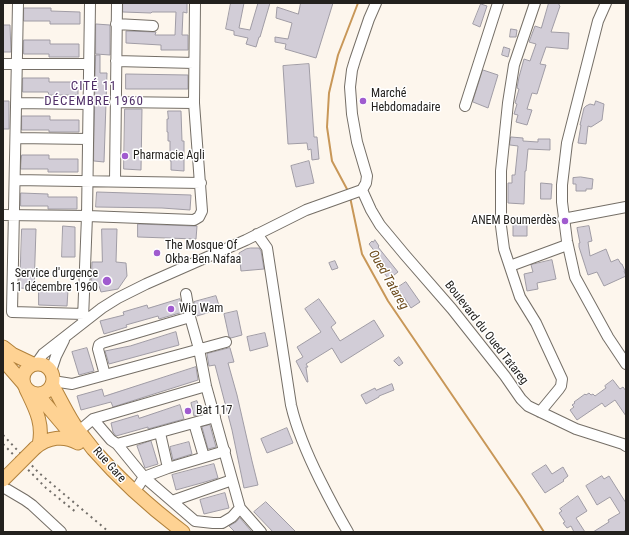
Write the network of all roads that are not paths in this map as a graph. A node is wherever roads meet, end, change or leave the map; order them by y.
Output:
1 (18, 3) edge
2 (90, 3) edge
3 (117, 3) edge
4 (195, 3) edge
5 (376, 3) edge
6 (498, 3) edge
7 (535, 3) edge
8 (606, 3) edge
9 (116, 24) junction
10 (153, 26) dead end
11 (116, 61) junction
12 (194, 63) junction
13 (3, 64) edge
14 (17, 64) junction
15 (88, 64) junction
16 (115, 102) junction
17 (16, 103) junction
18 (194, 103) junction
19 (88, 104) junction
20 (465, 106) dead end
21 (16, 138) junction
22 (88, 139) junction
23 (15, 180) junction
24 (87, 181) junction
25 (115, 181) junction
26 (200, 183) junction
27 (358, 191) junction
28 (626, 207) edge
29 (3, 215) edge
30 (14, 215) junction
31 (87, 216) junction
32 (563, 219) junction
33 (257, 234) junction
34 (567, 245) junction
35 (510, 266) junction
36 (186, 294) dead end
37 (8, 312) edge
38 (190, 317) junction
39 (83, 318) junction
40 (66, 336) junction
41 (226, 342) dead end
42 (3, 347) edge
43 (199, 349) junction
44 (622, 351) edge
45 (3, 360) edge
46 (35, 364) junction
47 (626, 364) edge
48 (105, 375) junction
49 (41, 385) junction
50 (206, 386) junction
51 (47, 407) junction
52 (540, 412) junction
53 (216, 417) junction
54 (93, 419) junction
55 (194, 422) junction
56 (160, 433) junction
57 (80, 438) junction
58 (117, 444) junction
59 (40, 445) junction
60 (626, 446) edge
61 (225, 451) junction
62 (204, 457) junction
63 (168, 468) junction
64 (144, 477) junction
65 (3, 480) edge
66 (232, 480) junction
67 (3, 488) edge
68 (133, 491) junction
69 (172, 501) junction
70 (240, 508) junction
71 (61, 532) edge
72 (174, 532) edge
73 (183, 532) edge
74 (261, 532) edge
75 (348, 532) edge

1 - 14 street
2 - 15 street
3 - 9 street
4 - 12 street
5 - 27 street
6 - 20 street
7 - 35 street
8 - 32 street
9 - 10 street
9 - 11 street
11 - 12 street
11 - 16 street
12 - 18 street
13 - 14 street
14 - 15 street
14 - 17 street
15 - 19 street
16 - 18 street
16 - 25 street
17 - 19 street
17 - 21 street
18 - 26 street
19 - 22 street
21 - 22 street
21 - 23 street
22 - 24 street
23 - 24 street
23 - 30 street
24 - 25 street
24 - 31 street
25 - 26 street
26 - 31 street
27 - 33 street
27 - 52 street, Boulevard du Oued Tatareg
28 - 32 street
29 - 30 street
30 - 31 street
30 - 37 street
31 - 39 street
32 - 34 street
33 - 39 street
33 - 75 street
34 - 35 street
34 - 44 street
35 - 52 street
36 - 38 street
37 - 39 street
38 - 43 street
38 - 48 street
39 - 40 street
40 - 46 street
40 - 49 street
41 - 43 street
42 - 46 main road
43 - 48 street
43 - 50 street
44 - 47 street
45 - 49 main road
46 - 49 main road
46 - 49 main road
48 - 49 street
49 - 51 main road
49 - 57 main road, Rue Gare
49 - 59 main road
50 - 53 street
50 - 54 street
51 - 57 main road, Rue Gare
51 - 59 main road
52 - 60 street, Boulevard du Oued Tatareg
53 - 55 street
53 - 61 street
54 - 57 street
54 - 58 street
55 - 56 street
55 - 62 street
56 - 58 street
56 - 63 street
57 - 59 main road
57 - 68 main road, Rue Gare
57 - 72 main road, Rue Gare
58 - 64 street
59 - 65 main road, bridge
61 - 62 street
61 - 66 street
62 - 63 street
63 - 64 street
64 - 68 street
64 - 69 street
66 - 69 street
66 - 70 street
67 - 71 street
68 - 73 main road, Rue Gare
69 - 70 street
70 - 74 street

